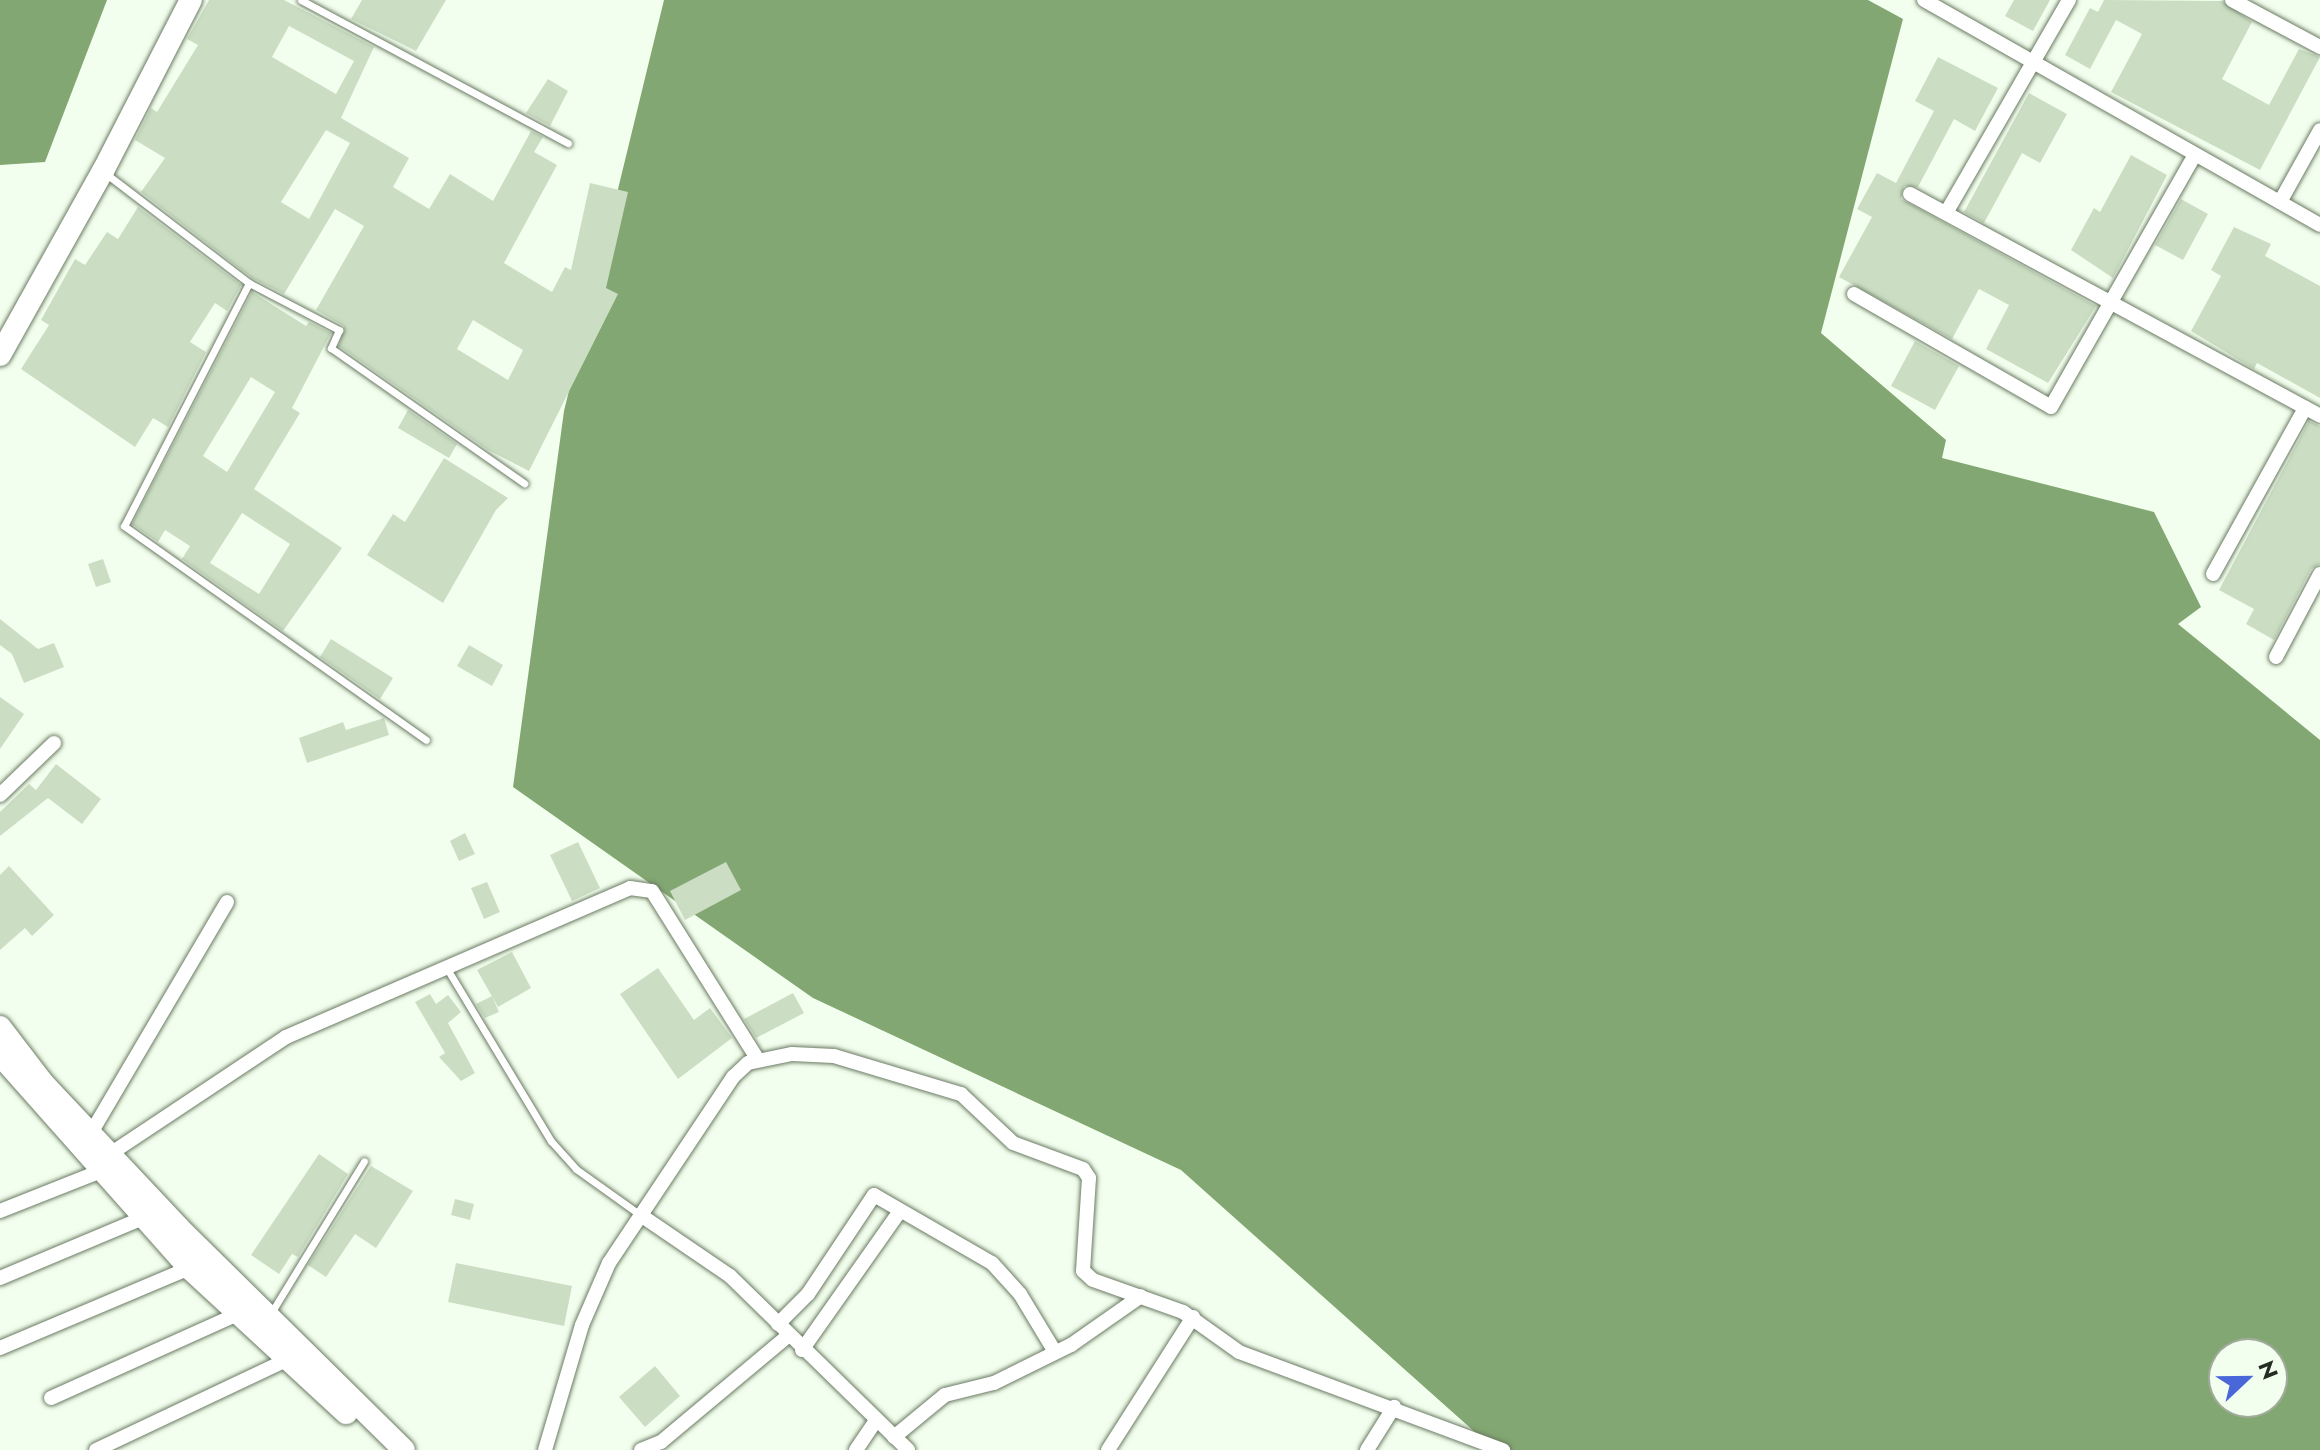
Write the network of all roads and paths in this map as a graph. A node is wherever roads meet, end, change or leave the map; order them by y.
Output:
1 (191, 0) edge
2 (301, 0) edge
3 (1924, 0) edge
4 (2069, 0) edge
5 (2232, 0) edge
6 (2256, 6) edge
7 (2320, 47) edge
8 (2033, 63) junction
9 (2320, 130) edge
10 (568, 143) dead end
11 (2195, 155) junction
12 (103, 171) junction
13 (1910, 194) dead end
14 (2280, 202) junction
15 (1946, 213) junction
16 (2320, 225) edge
17 (249, 283) junction
18 (1854, 294) dead end
19 (2111, 303) junction
20 (2, 344) edge
21 (2305, 408) junction
22 (2320, 416) edge
23 (524, 483) dead end
24 (2213, 574) dead end
25 (2320, 574) edge
26 (2276, 657) dead end
27 (426, 740) dead end
28 (54, 743) dead end
29 (0, 795) edge
30 (227, 902) dead end
31 (446, 967) junction
32 (0, 1027) edge
33 (0, 1055) edge
34 (758, 1060) junction
35 (91, 1133) junction
36 (364, 1161) dead end
37 (107, 1162) junction
38 (0, 1211) edge
39 (900, 1211) junction
40 (642, 1216) junction
41 (143, 1218) junction
42 (189, 1268) junction
43 (0, 1278) edge
44 (1141, 1296) junction
45 (238, 1314) junction
46 (270, 1314) junction
47 (1193, 1317) junction
48 (778, 1324) junction
49 (789, 1335) junction
50 (0, 1348) edge
51 (802, 1350) junction
52 (1055, 1352) junction
53 (297, 1355) junction
54 (51, 1398) dead end
55 (1394, 1407) junction
56 (877, 1419) junction
57 (894, 1437) junction
58 (96, 1450) edge
59 (385, 1450) edge
60 (404, 1450) edge
61 (545, 1450) edge
62 (641, 1450) edge
63 (856, 1450) edge
64 (908, 1450) edge
65 (1108, 1450) edge
66 (1367, 1450) edge
67 (1503, 1450) edge

1 - 12 street
2 - 10 lane
3 - 8 street
4 - 8 street
5 - 6 street
6 - 7 street
8 - 11 street
8 - 15 street
9 - 14 street
11 - 14 street
11 - 19 street
12 - 17 lane
12 - 20 street
13 - 15 street
14 - 16 street
15 - 19 street
17 - 23 lane
17 - 27 lane
18 - 19 street
19 - 21 street
21 - 22 street
21 - 24 street
25 - 26 street
28 - 29 street
30 - 35 street
31 - 34 street
31 - 37 street
31 - 40 lane
32 - 35 street
33 - 37 street
34 - 40 street
34 - 44 street
35 - 37 street
36 - 46 lane
37 - 38 street
37 - 41 street
37 - 46 street
39 - 48 street
39 - 51 street
39 - 52 street
40 - 48 street
40 - 61 street
41 - 42 street
41 - 43 street
42 - 45 street
42 - 50 street
44 - 47 street
44 - 52 street
45 - 53 street
45 - 54 street
46 - 53 street
47 - 55 street
47 - 65 street
48 - 49 street
49 - 51 street
49 - 62 street
51 - 56 street
52 - 57 street
53 - 58 street
53 - 59 street
53 - 60 street
55 - 66 street
55 - 67 street
56 - 57 street
56 - 63 street
57 - 64 street

